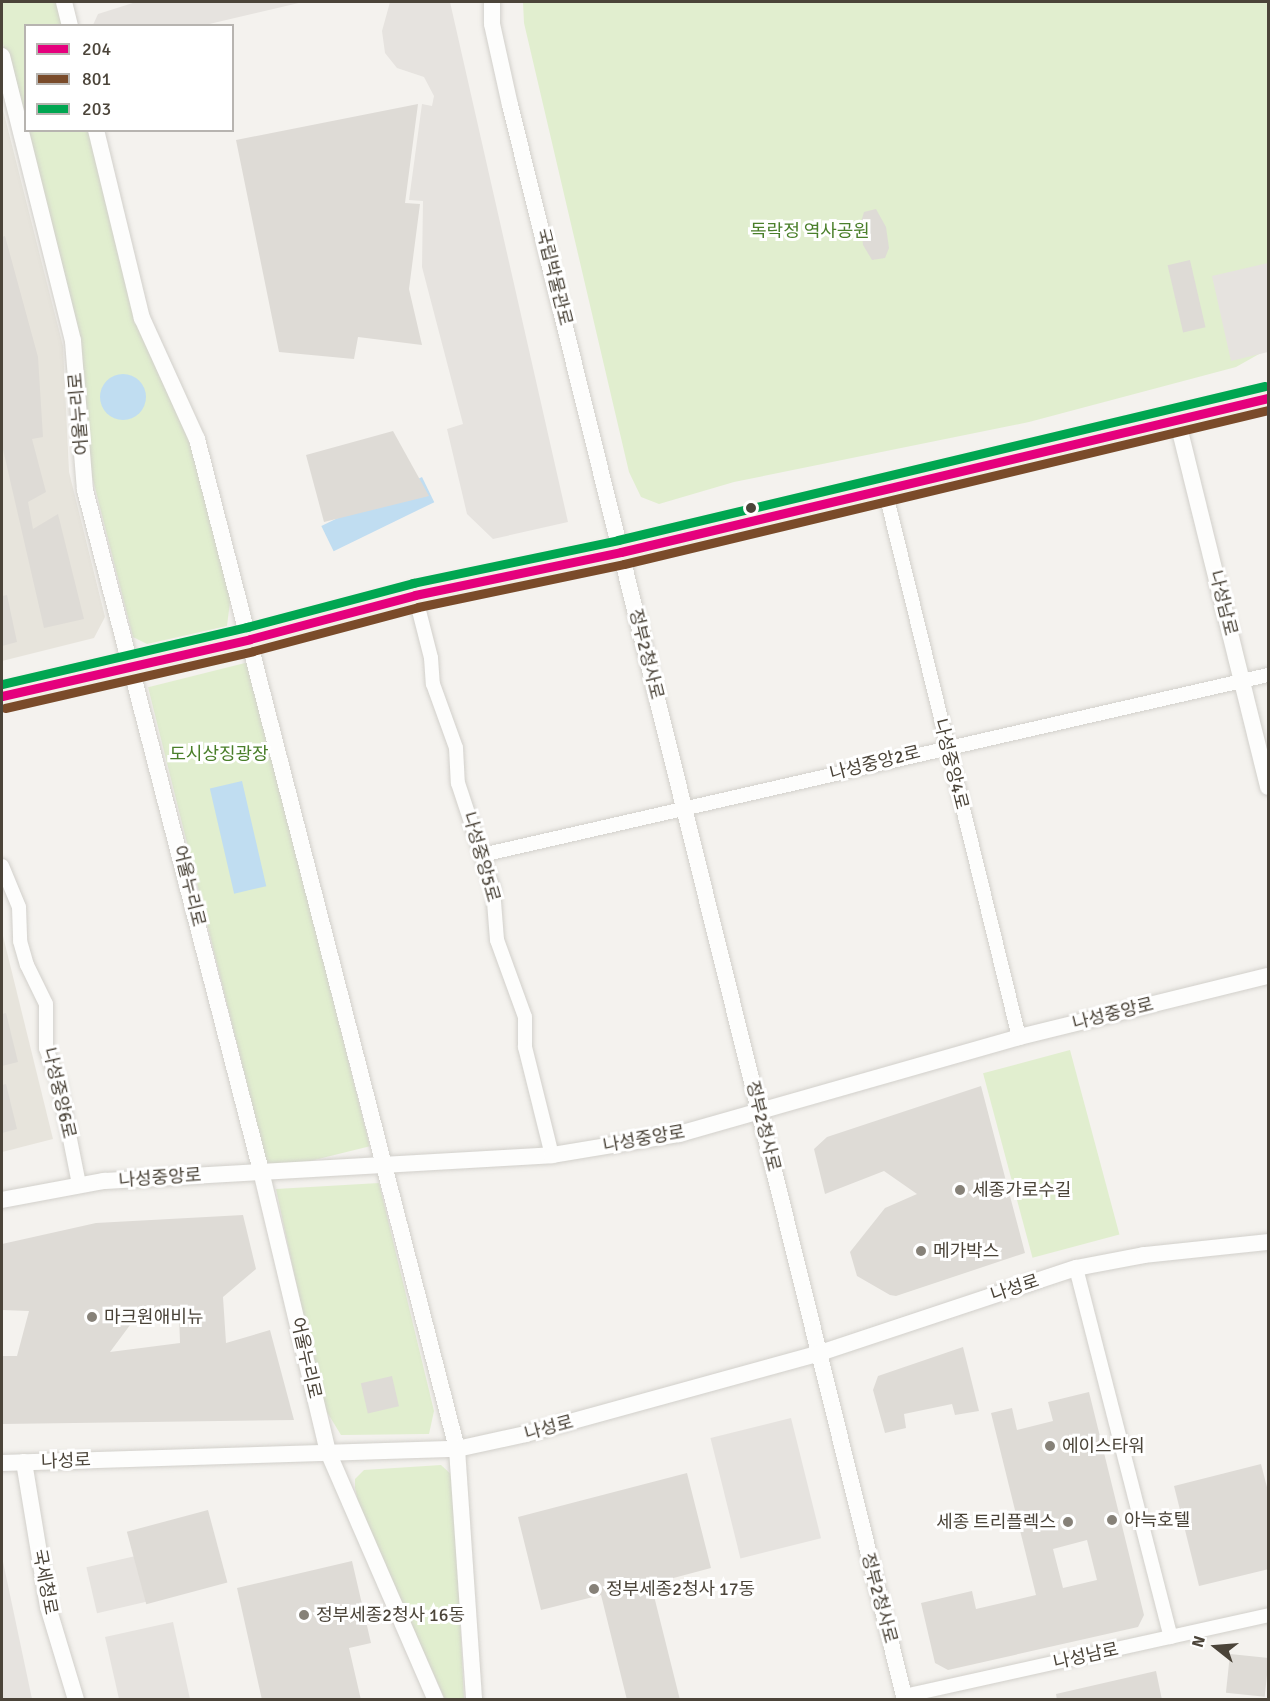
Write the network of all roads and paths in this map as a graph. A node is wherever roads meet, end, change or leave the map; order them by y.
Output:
1 (66, 2) edge
2 (492, 2) edge
3 (70, 24) edge
4 (2, 56) edge
5 (96, 132) edge
6 (1269, 398) edge
7 (1177, 419) junction
8 (885, 490) junction
9 (621, 552) junction
10 (415, 595) junction
11 (250, 639) junction
12 (130, 665) junction
13 (1269, 675) edge
14 (1242, 682) junction
15 (2, 696) edge
16 (947, 746) junction
17 (1269, 788) edge
18 (684, 809) junction
19 (482, 855) junction
20 (2, 866) edge
21 (1269, 976) edge
22 (1019, 1037) junction
23 (760, 1113) junction
24 (552, 1155) junction
25 (383, 1163) junction
26 (261, 1171) junction
27 (79, 1184) junction
28 (2, 1200) edge
29 (1269, 1242) edge
30 (1076, 1268) junction
31 (817, 1354) junction
32 (457, 1449) junction
33 (328, 1452) junction
34 (24, 1462) junction
35 (2, 1463) edge
36 (1269, 1615) edge
37 (1171, 1637) junction
38 (905, 1698) edge
39 (76, 1700) edge
40 (436, 1700) edge
41 (474, 1700) edge

1 - 3 street
2 - 9 street, 국립박물관로
4 - 12 street, 어울누리로
5 - 11 street
6 - 7 main road
7 - 8 main road
7 - 14 street, 나성남로
8 - 9 main road
8 - 16 street, 나성중앙4로
9 - 10 main road
9 - 18 street, 정부2청사로
10 - 11 main road
10 - 19 street, 나성중앙5로
11 - 12 main road
11 - 25 street
12 - 15 main road
12 - 26 street, 어울누리로
13 - 14 street, 나성중앙2로
14 - 16 street, 나성중앙2로
14 - 17 street, 나성남로
16 - 18 street, 나성중앙2로
16 - 22 street, 나성중앙4로
18 - 19 street, 나성중앙2로
18 - 23 street, 정부2청사로
19 - 24 street, 나성중앙5로
20 - 27 street, 나성중앙6로
21 - 22 street, 나성중앙로
22 - 23 street, 나성중앙로
23 - 24 street, 나성중앙로
23 - 31 street, 정부2청사로
24 - 25 street, 나성중앙로
25 - 26 street, 나성중앙로
25 - 32 street
26 - 27 street, 나성중앙로
26 - 33 street, 어울누리로
27 - 28 street, 나성중앙로
29 - 30 street, 나성로
30 - 31 street, 나성로
30 - 37 street
31 - 32 street, 나성로
31 - 38 street, 정부2청사로
32 - 33 street, 나성로
32 - 41 street
33 - 34 street, 나성로
33 - 40 street, 어울누리로
34 - 35 street, 나성로
34 - 39 street, 국세청로
36 - 37 street, 나성남로
37 - 38 street, 나성남로

